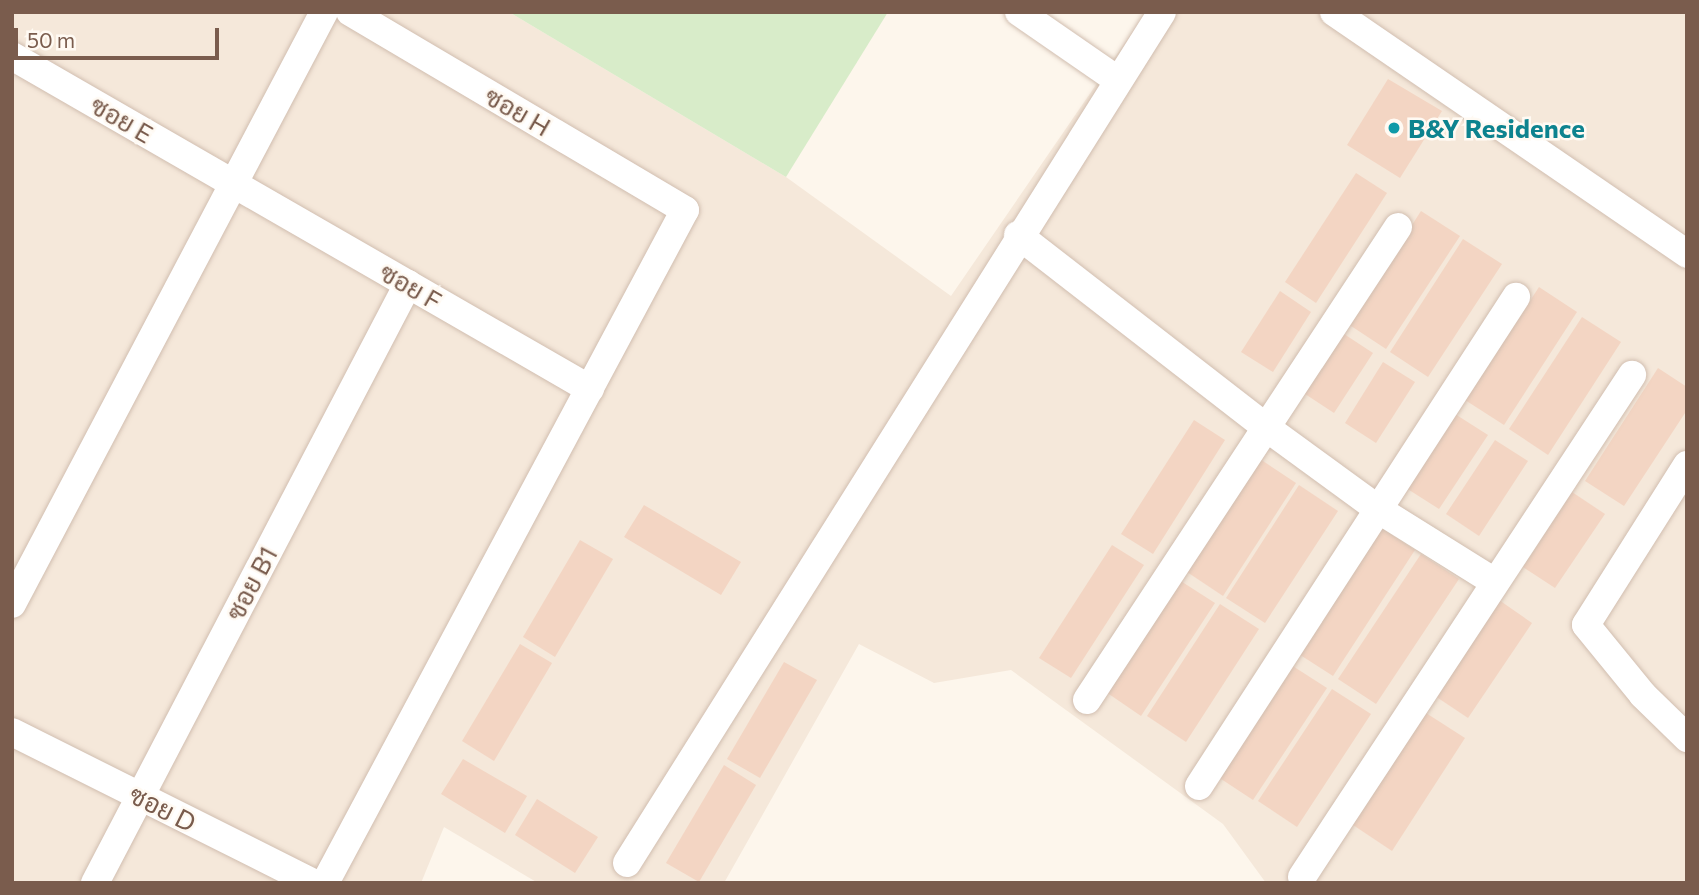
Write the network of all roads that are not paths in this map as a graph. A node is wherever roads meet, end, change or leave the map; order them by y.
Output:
1 (324, 12) edge
2 (350, 12) edge
3 (1019, 12) edge
4 (1162, 12) edge
5 (1334, 12) edge
6 (12, 56) edge
7 (1116, 79) junction
8 (233, 183) junction
9 (1398, 228) dead end
10 (1018, 235) junction
11 (1687, 254) edge
12 (408, 284) junction
13 (1516, 298) dead end
14 (1632, 375) dead end
15 (590, 389) junction
16 (1267, 428) junction
17 (1687, 466) edge
18 (1381, 511) junction
19 (1493, 581) junction
20 (12, 604) edge
21 (1087, 700) dead end
22 (12, 732) edge
23 (1687, 738) edge
24 (1199, 786) dead end
25 (140, 796) junction
26 (627, 863) dead end
27 (1301, 877) dead end
28 (94, 883) edge
29 (313, 883) edge
30 (325, 883) edge

1 - 8 street
2 - 15 street, ซอย H
3 - 7 street
4 - 7 street
5 - 11 street
6 - 8 street, ซอย E
7 - 10 street
8 - 12 street, ซอย F
8 - 20 street
9 - 16 street
10 - 16 street
10 - 26 street
12 - 15 street, ซอย F
12 - 25 street, ซอย B1
13 - 18 street
14 - 19 street
15 - 30 street
16 - 18 street
16 - 21 street
17 - 23 street
18 - 19 street
18 - 24 street
19 - 27 street
22 - 25 street, ซอย D
25 - 28 street, ซอย B1
25 - 29 street, ซอย D

